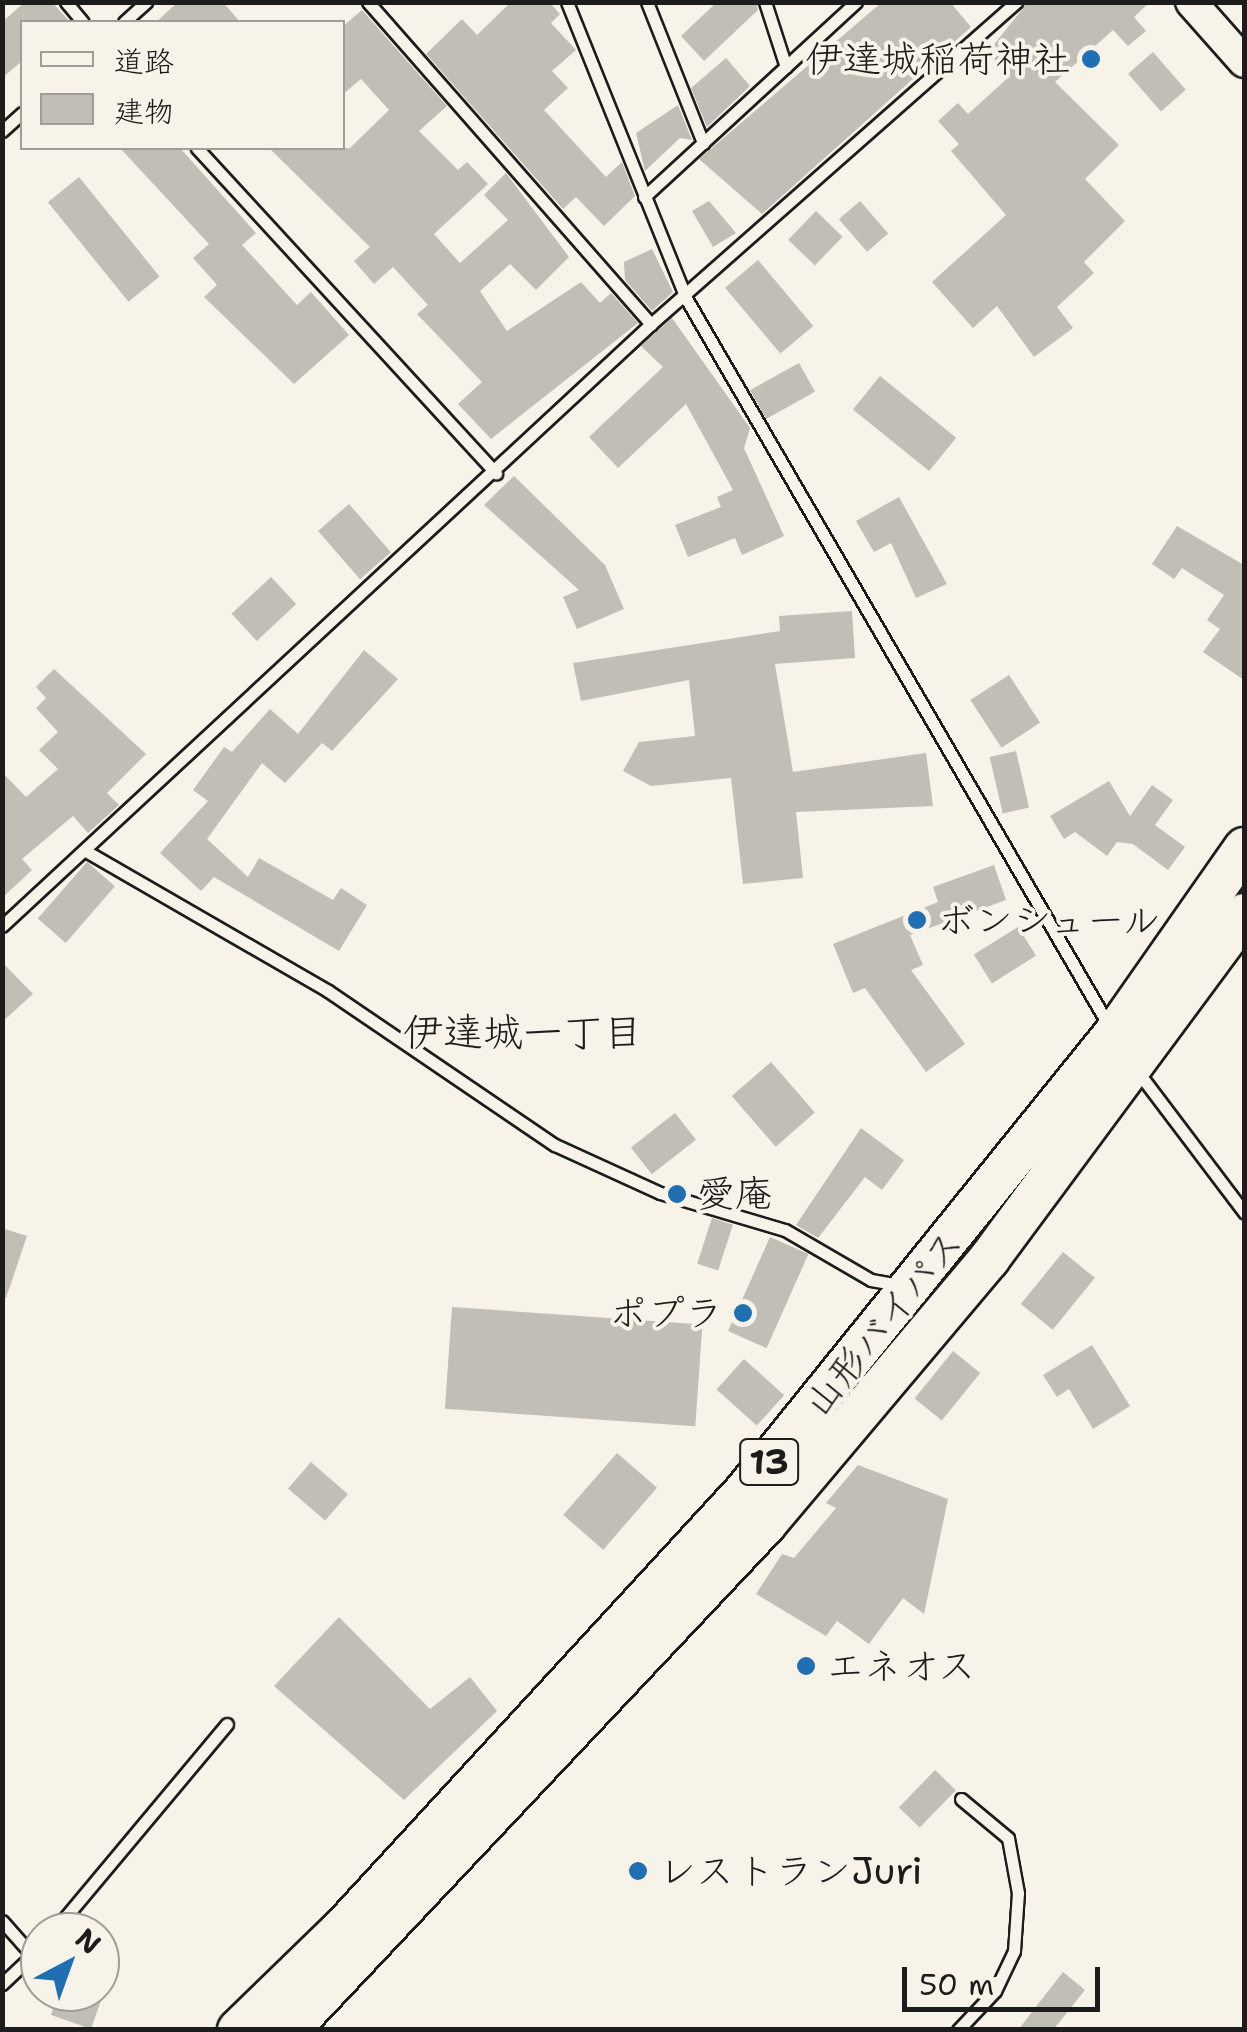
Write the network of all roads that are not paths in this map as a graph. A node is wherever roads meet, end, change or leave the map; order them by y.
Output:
1 (146, 2) edge
2 (368, 2) edge
3 (568, 2) edge
4 (647, 2) edge
5 (764, 2) edge
6 (856, 2) edge
7 (1191, 2) edge
8 (1010, 4) edge
9 (126, 20) edge
10 (1244, 62) edge
11 (786, 67) junction
12 (703, 143) junction
13 (199, 150) edge
14 (644, 197) junction
15 (687, 300) junction
16 (652, 324) junction
17 (496, 473) junction
18 (1244, 848) edge
19 (84, 850) junction
20 (1244, 914) edge
21 (2, 926) edge
22 (1114, 1034) junction
23 (1136, 1069) junction
24 (1244, 1212) edge
25 (913, 1287) junction
26 (227, 1724) dead end
27 (961, 1799) dead end
28 (70, 1912) edge
29 (238, 2030) edge
30 (289, 2030) edge
31 (958, 2030) edge

1 - 9 lane
2 - 16 lane
3 - 14 lane
4 - 12 lane
5 - 11 lane
6 - 11 lane
7 - 10 main road
8 - 15 lane
11 - 12 lane
12 - 14 lane
13 - 17 lane
14 - 15 lane
15 - 16 lane
15 - 22 lane
16 - 17 lane
17 - 19 lane
18 - 22 highway, 山形バイパス / 13
19 - 21 lane
19 - 25 lane
20 - 23 highway, 山形バイパス / 13
22 - 25 highway, 山形バイパス / 13
23 - 24 lane
23 - 30 highway, 山形バイパス / 13
25 - 29 highway, 山形バイパス / 13
26 - 28 lane
27 - 31 lane

